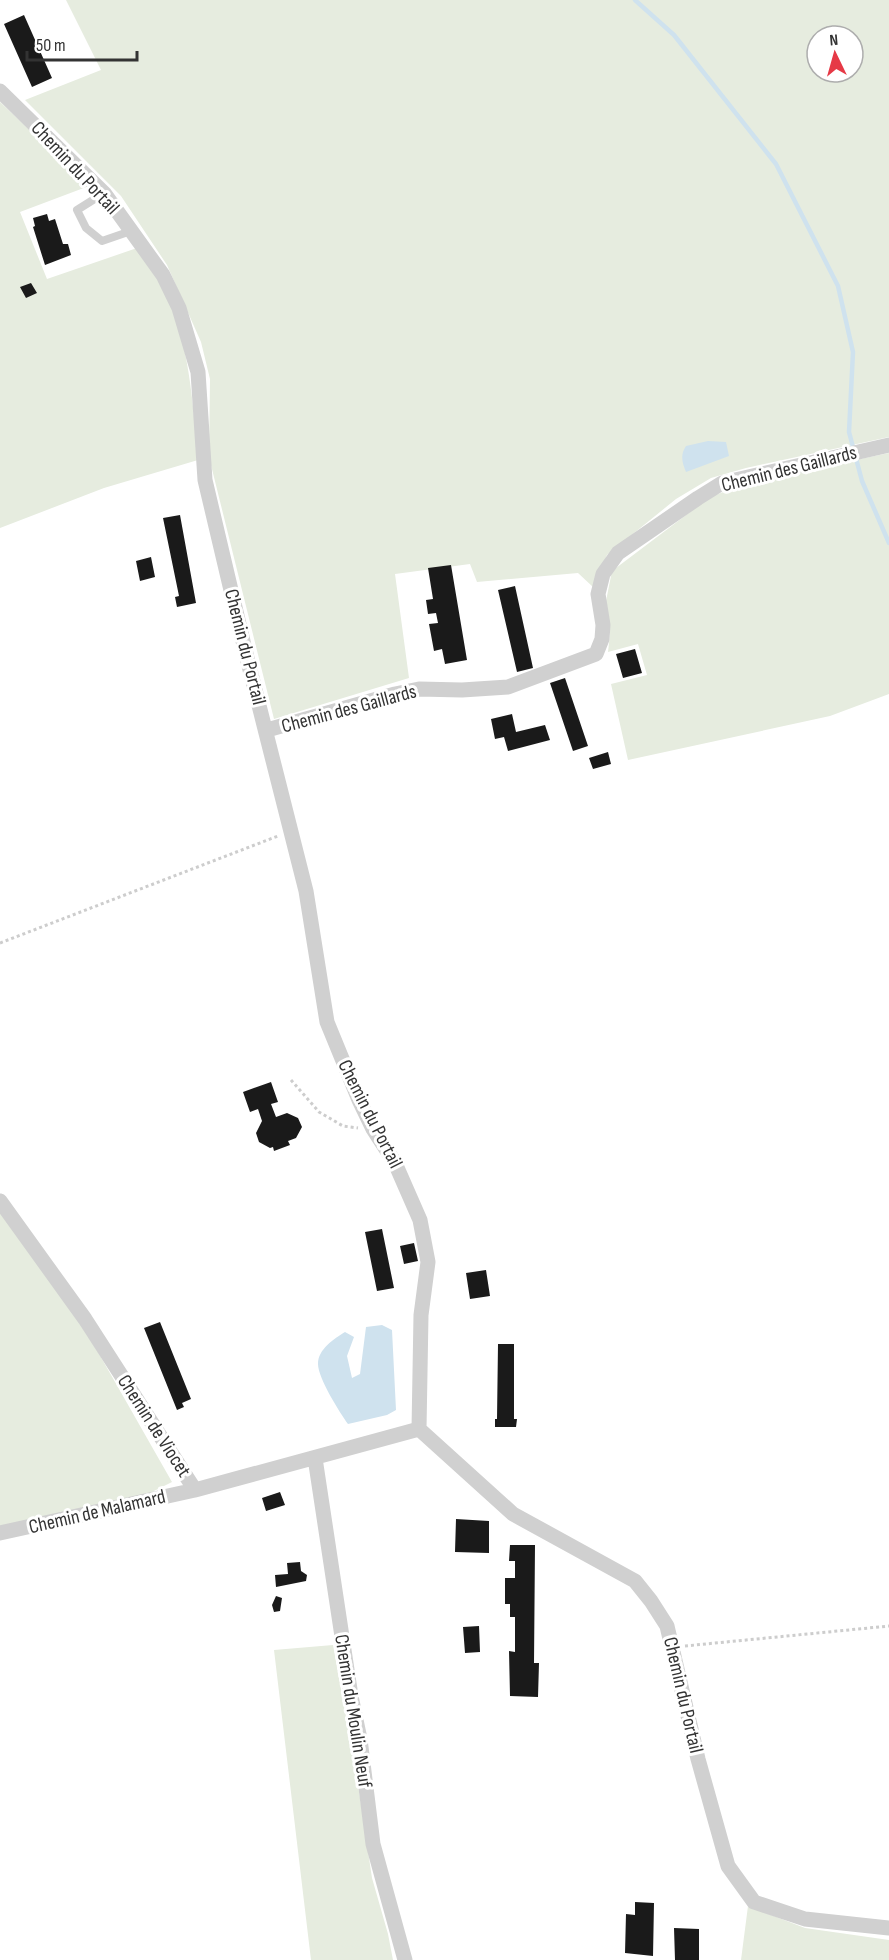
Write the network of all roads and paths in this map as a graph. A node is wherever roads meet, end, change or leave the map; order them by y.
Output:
1 (0, 91) edge
2 (104, 193) junction
3 (131, 231) junction
4 (889, 445) edge
5 (267, 730) junction
6 (290, 832) junction
7 (0, 943) edge
8 (291, 1080) dead end
9 (373, 1129) junction
10 (0, 1201) edge
11 (419, 1429) junction
12 (315, 1458) junction
13 (195, 1490) junction
14 (0, 1533) edge
15 (889, 1626) edge
16 (672, 1647) junction
17 (889, 1928) edge
18 (405, 1960) edge

1 - 2 street, Chemin du Portail
2 - 3 street, Chemin du Portail
2 - 3 lane
3 - 5 street, Chemin du Portail
4 - 5 street, Chemin des Gaillards
5 - 6 street, Chemin du Portail
6 - 7 path
6 - 9 street, Chemin du Portail
8 - 9 path
9 - 11 street, Chemin du Portail
10 - 13 street, Chemin de Viocet
11 - 12 street, Chemin de Viocet
11 - 16 street, Chemin du Portail
12 - 13 street, Chemin de Viocet
12 - 18 street, Chemin du Moulin Neuf
13 - 14 street, Chemin de Malamard
15 - 16 path
16 - 17 street, Chemin du Portail

